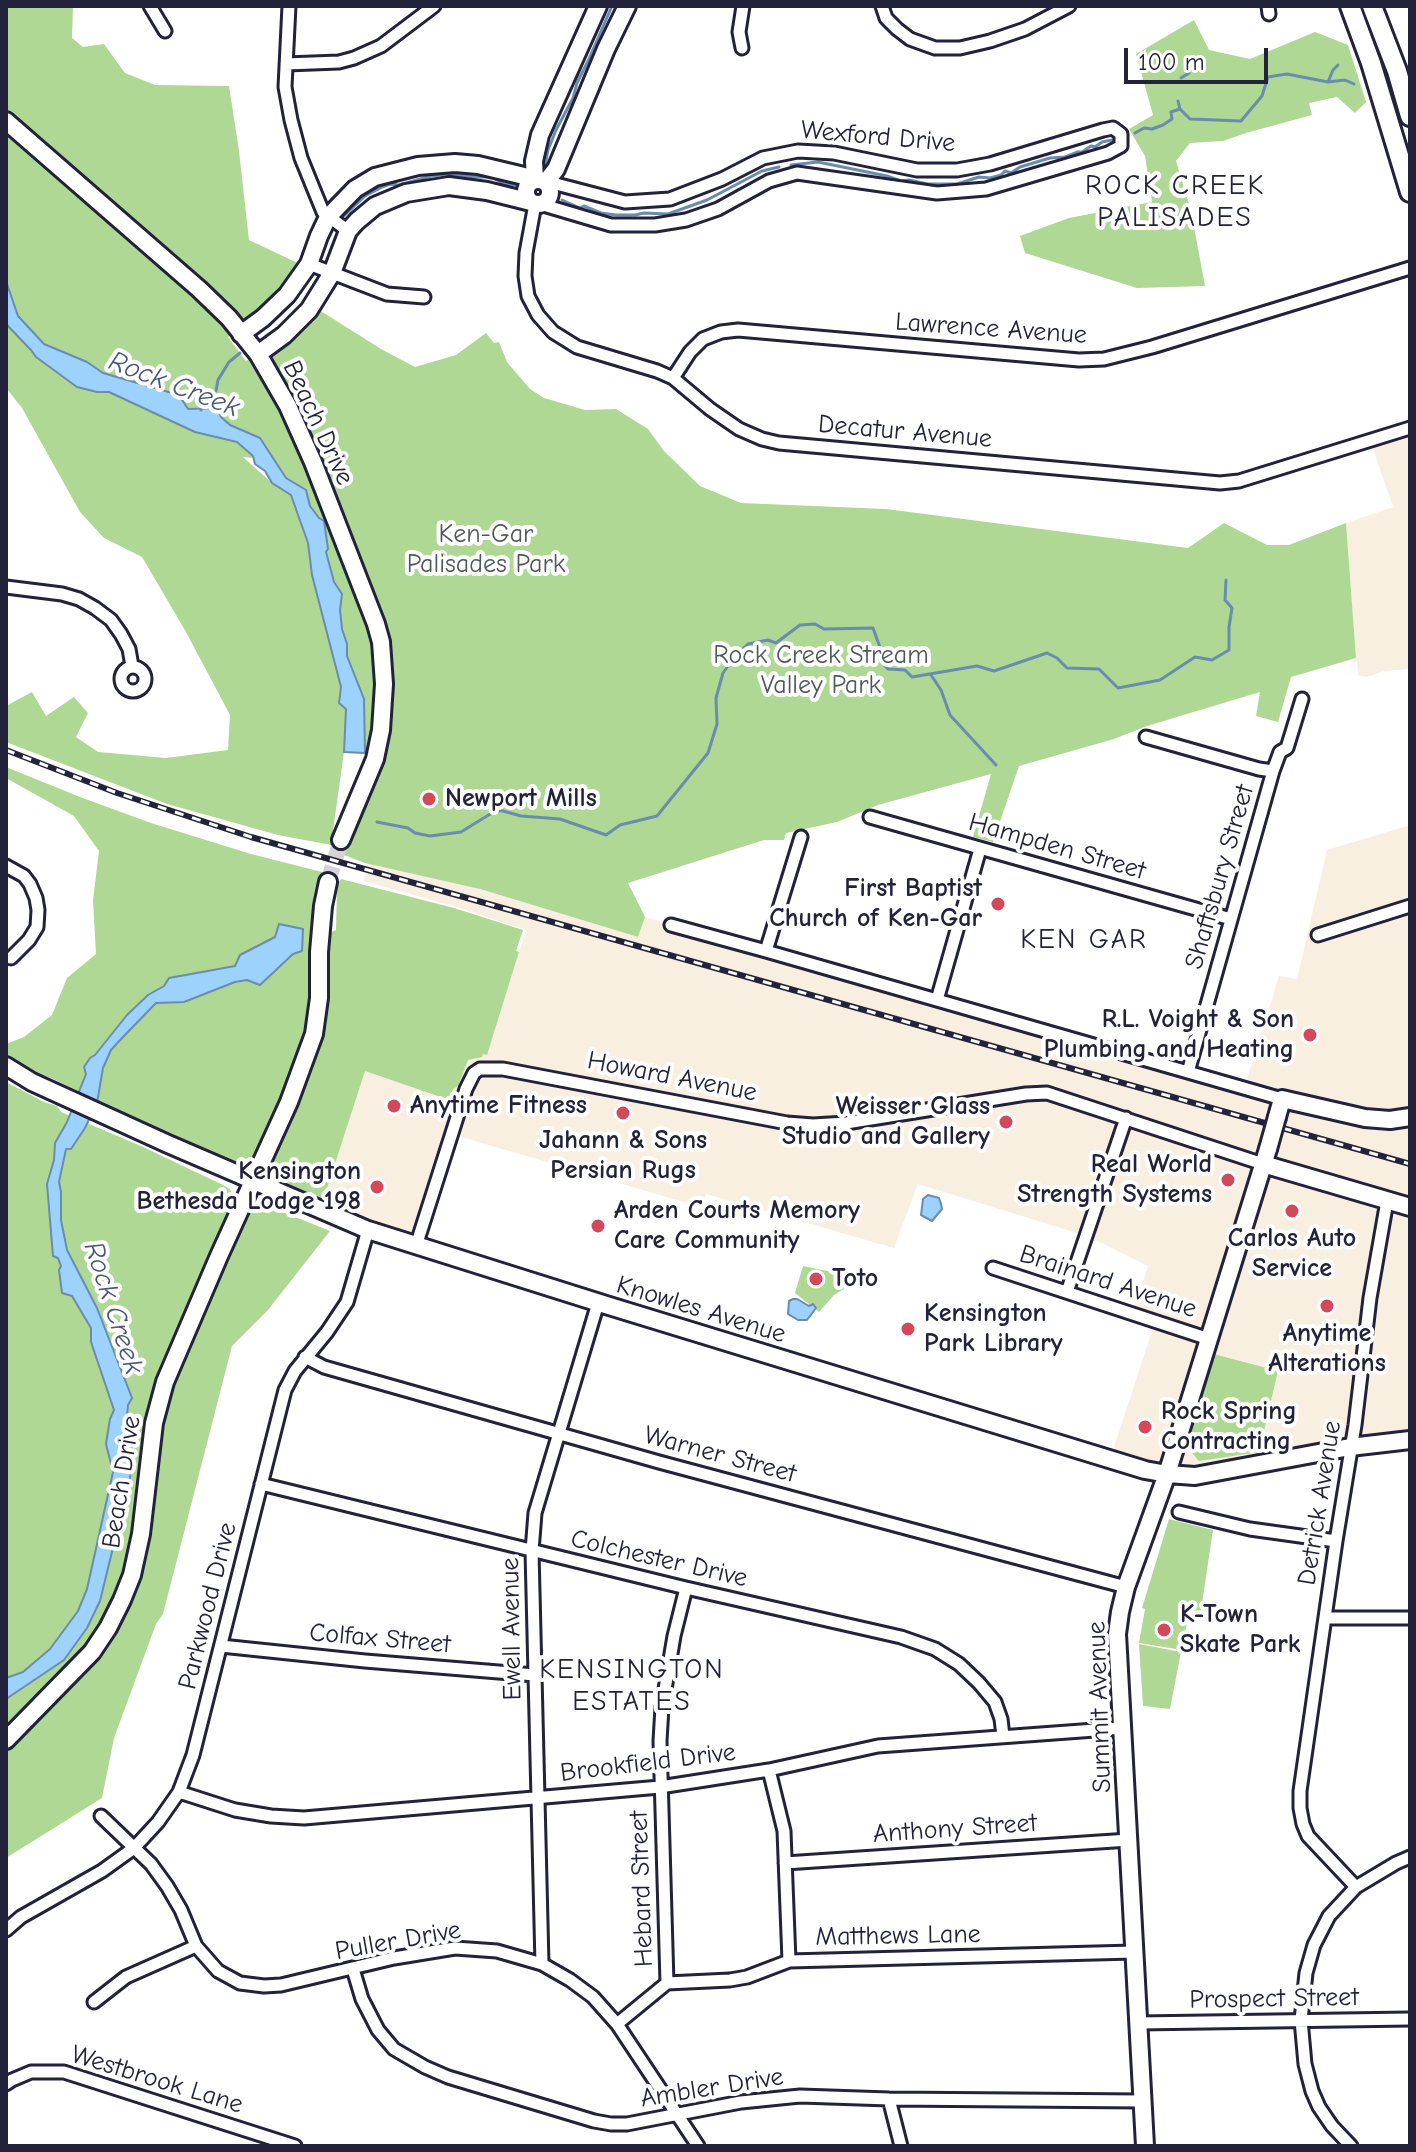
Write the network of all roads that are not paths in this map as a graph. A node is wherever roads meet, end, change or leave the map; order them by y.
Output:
1 (150, 6) edge
2 (289, 6) edge
3 (434, 6) edge
4 (598, 6) edge
5 (627, 6) edge
6 (743, 6) edge
7 (882, 6) edge
8 (1069, 6) edge
9 (1350, 6) edge
10 (1372, 6) edge
11 (165, 31) dead end
12 (742, 48) dead end
13 (1391, 56) junction
14 (1371, 63) junction
15 (286, 64) junction
16 (1410, 116) edge
17 (6, 121) edge
18 (540, 182) junction
19 (1410, 192) edge
20 (535, 203) junction
21 (328, 217) junction
22 (348, 231) junction
23 (309, 264) junction
24 (1410, 268) edge
25 (332, 273) junction
26 (424, 297) dead end
27 (241, 334) junction
28 (258, 354) junction
29 (673, 378) junction
30 (1410, 428) edge
31 (6, 587) edge
32 (132, 666) dead end
33 (1302, 699) dead end
34 (1146, 737) dead end
35 (1273, 771) junction
36 (870, 817) dead end
37 (801, 837) dead end
38 (341, 840) tunnel mouth
39 (980, 849) junction
40 (6, 866) edge
41 (328, 882) tunnel mouth
42 (1410, 906) edge
43 (1231, 919) junction
44 (671, 925) dead end
45 (1318, 935) dead end
46 (766, 951) junction
47 (11, 958) dead end
48 (937, 1000) junction
49 (6, 1066) edge
50 (1188, 1072) junction
51 (1282, 1099) junction
52 (1410, 1117) edge
53 (1126, 1118) junction
54 (1266, 1156) junction
55 (253, 1179) junction
56 (1387, 1201) junction
57 (1410, 1207) edge
58 (368, 1230) junction
59 (416, 1246) junction
60 (993, 1268) dead end
61 (1067, 1292) junction
62 (598, 1303) junction
63 (1209, 1339) junction
64 (305, 1357) junction
65 (560, 1432) junction
66 (1410, 1440) edge
67 (1350, 1447) junction
68 (1167, 1474) junction
69 (261, 1484) junction
70 (1179, 1512) dead end
71 (1336, 1541) junction
72 (532, 1551) junction
73 (1126, 1587) junction
74 (686, 1588) junction
75 (1325, 1618) junction
76 (1410, 1618) edge
77 (221, 1646) junction
78 (535, 1675) junction
79 (1122, 1728) junction
80 (1003, 1736) junction
81 (6, 1740) edge
82 (769, 1770) junction
83 (660, 1787) junction
84 (179, 1792) junction
85 (539, 1798) junction
86 (101, 1816) dead end
87 (1129, 1840) junction
88 (134, 1848) junction
89 (1410, 1857) edge
90 (785, 1863) junction
91 (1356, 1887) junction
92 (6, 1930) edge
93 (196, 1946) junction
94 (1134, 1952) junction
95 (789, 1961) junction
96 (542, 1964) junction
97 (353, 1969) junction
98 (667, 1983) junction
99 (94, 2002) dead end
100 (1410, 2019) edge
101 (1301, 2020) junction
102 (1138, 2023) junction
103 (617, 2024) junction
104 (6, 2084) edge
105 (889, 2099) junction
106 (1142, 2101) junction
107 (678, 2115) junction
108 (295, 2146) edge
109 (698, 2146) edge
110 (901, 2146) edge
111 (1145, 2146) edge
112 (1351, 2146) edge

1 - 11 street
2 - 15 street
3 - 15 street
4 - 18 street
5 - 18 street
6 - 12 street
7 - 8 street
9 - 14 main road
10 - 13 main road
13 - 14 main road
13 - 16 main road
14 - 19 main road
15 - 21 street
17 - 27 street, Beach Drive
18 - 20 street
18 - 20 street, Wexford Drive
18 - 21 street, Wexford Drive
20 - 22 street, Wexford Drive
20 - 29 street, Decatur Avenue
21 - 22 street
21 - 23 street, Wexford Drive
22 - 25 street, Wexford Drive
23 - 25 street
23 - 27 street, Wexford Drive
24 - 29 street, Lawrence Avenue
25 - 26 street
25 - 28 street, Wexford Drive
27 - 28 street, Beach Drive
28 - 38 street, Beach Drive
29 - 30 street, Decatur Avenue
31 - 32 street
33 - 35 street, Shaftsbury Street
34 - 35 street
35 - 43 street, Shaftsbury Street
36 - 39 street, Hampden Street
37 - 46 street
39 - 43 street, Hampden Street
39 - 48 street
40 - 47 street
41 - 55 street, Beach Drive
42 - 45 street
43 - 50 street, Shaftsbury Street
44 - 46 street
46 - 48 street
48 - 50 street
49 - 55 street, Knowles Avenue
50 - 51 street
51 - 52 street
51 - 54 street, Summit Avenue, bridge
53 - 54 street, Howard Avenue
53 - 59 street, Howard Avenue
53 - 61 street
54 - 56 street, Howard Avenue
54 - 63 street, Summit Avenue
55 - 58 street, Knowles Avenue
55 - 81 street, Beach Drive
56 - 57 street, Howard Avenue
56 - 67 street, Detrick Avenue
58 - 59 street, Knowles Avenue
58 - 64 street, Parkwood Drive
59 - 62 street, Knowles Avenue
60 - 61 street, Brainard Avenue
61 - 63 street, Brainard Avenue
62 - 65 street, Ewell Avenue
62 - 68 street, Knowles Avenue
63 - 68 street, Summit Avenue
64 - 65 street, Warner Street
64 - 69 street, Parkwood Drive
65 - 72 street, Ewell Avenue
65 - 73 street, Warner Street
66 - 67 street, Knowles Avenue
67 - 68 street, Knowles Avenue
67 - 71 street, Detrick Avenue
68 - 73 street, Summit Avenue
69 - 72 street, Colchester Drive
69 - 77 street, Parkwood Drive
70 - 71 street
71 - 75 street, Detrick Avenue
72 - 74 street, Colchester Drive
72 - 78 street, Ewell Avenue
73 - 79 street, Summit Avenue
74 - 80 street, Colchester Drive
74 - 83 street, Hebard Street
75 - 76 street
75 - 91 street, Detrick Avenue
77 - 78 street, Colfax Street
77 - 84 street, Parkwood Drive
78 - 85 street, Ewell Avenue
79 - 80 street, Brookfield Drive
79 - 87 street, Summit Avenue
80 - 82 street, Brookfield Drive
82 - 83 street, Brookfield Drive
82 - 90 street
83 - 85 street, Brookfield Drive
83 - 98 street, Hebard Street
84 - 85 street, Brookfield Drive
84 - 88 street, Parkwood Drive
85 - 96 street, Ewell Avenue
86 - 88 street, Puller Drive
87 - 90 street, Anthony Street
87 - 94 street, Summit Avenue
88 - 92 street, Parkwood Drive
88 - 93 street, Puller Drive
89 - 91 street
90 - 95 street
91 - 101 street
93 - 97 street, Puller Drive
93 - 99 street
94 - 95 street, Matthews Lane
94 - 102 street, Summit Avenue
95 - 98 street, Matthews Lane
96 - 97 street, Puller Drive
96 - 103 street, Puller Drive
97 - 107 street, Ambler Drive
98 - 103 street, Hebard Street
100 - 101 street, Prospect Street
101 - 102 street, Prospect Street
101 - 112 street
102 - 106 street, Summit Avenue
103 - 107 street, Puller Drive
104 - 108 street, Westbrook Lane
105 - 106 street, Ambler Drive
105 - 107 street, Ambler Drive
105 - 110 street
106 - 111 street, Summit Avenue
107 - 109 street, Puller Drive

